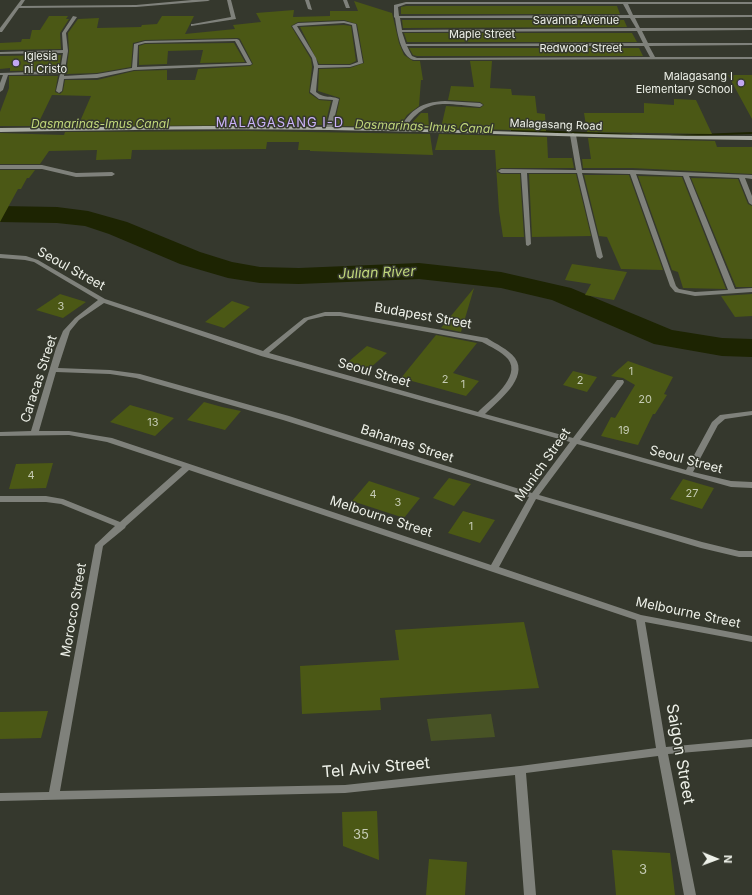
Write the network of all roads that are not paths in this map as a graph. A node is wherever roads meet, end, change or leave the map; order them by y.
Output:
1 (23, 0) edge
2 (62, 0) edge
3 (101, 0) edge
4 (138, 0) edge
5 (208, 0) edge
6 (229, 0) edge
7 (307, 0) edge
8 (345, 0) edge
9 (179, 1) edge
10 (624, 3) junction
11 (752, 3) edge
12 (136, 6) junction
13 (18, 7) junction
14 (58, 7) junction
15 (98, 7) junction
16 (348, 7) dead end
17 (310, 9) dead end
18 (631, 16) junction
19 (752, 16) edge
20 (75, 17) dead end
21 (396, 17) junction
22 (193, 25) dead end
23 (638, 30) junction
24 (752, 30) edge
25 (0, 31) edge
26 (399, 31) junction
27 (645, 44) junction
28 (752, 44) edge
29 (405, 45) junction
30 (66, 51) junction
31 (0, 53) edge
32 (653, 58) junction
33 (752, 58) edge
34 (316, 67) junction
35 (134, 69) junction
36 (63, 72) junction
37 (3, 74) edge
38 (61, 78) junction
39 (0, 90) edge
40 (59, 91) dead end
41 (480, 105) dead end
42 (329, 128) junction
43 (402, 129) junction
44 (0, 130) edge
45 (573, 135) junction
46 (752, 138) edge
47 (0, 167) edge
48 (501, 171) dead end
49 (524, 171) junction
50 (578, 171) junction
51 (632, 172) junction
52 (112, 174) dead end
53 (685, 174) junction
54 (741, 176) junction
55 (752, 177) edge
56 (752, 203) edge
57 (528, 244) dead end
58 (1, 257) edge
59 (600, 257) dead end
60 (752, 290) edge
61 (732, 291) junction
62 (103, 300) junction
63 (264, 354) junction
64 (53, 370) junction
65 (620, 382) dead end
66 (752, 413) edge
67 (479, 415) junction
68 (34, 433) junction
69 (0, 434) edge
70 (575, 442) junction
71 (188, 467) junction
72 (688, 473) junction
73 (752, 484) edge
74 (534, 496) junction
75 (0, 499) edge
76 (122, 526) junction
77 (752, 554) edge
78 (494, 568) junction
79 (640, 618) junction
80 (752, 639) edge
81 (752, 743) edge
82 (662, 751) junction
83 (520, 770) junction
84 (54, 795) junction
85 (0, 797) edge
86 (530, 895) edge
87 (690, 895) edge

1 - 13 street
2 - 14 street
3 - 15 street
4 - 12 street
5 - 9 street
6 - 22 street
7 - 17 street
8 - 16 street
9 - 12 street
10 - 11 street
10 - 18 street
10 - 21 street
12 - 15 street
13 - 14 street
13 - 25 street
14 - 15 street
18 - 19 street
18 - 21 street
18 - 23 street
20 - 30 street
21 - 26 street
23 - 24 street, Savanna Avenue
23 - 26 street, Savanna Avenue
23 - 27 street
26 - 29 street
27 - 28 street, Maple Street
27 - 29 street, Maple Street
27 - 32 street
29 - 32 street, Redwood Street
30 - 31 street
30 - 36 street
32 - 33 street, Redwood Street
34 - 34 street
34 - 42 street
35 - 35 street
35 - 38 street
36 - 37 street
36 - 38 street
37 - 39 street
38 - 40 street
41 - 43 street
42 - 43 main road, Malagasang Road
42 - 44 main road, Malagasang Road
43 - 45 main road, Malagasang Road
45 - 46 main road, Malagasang Road
45 - 50 street
47 - 52 street
48 - 49 street
49 - 50 street
49 - 57 street
50 - 51 street
50 - 59 street
51 - 53 street
51 - 61 street
53 - 54 street
53 - 61 street
54 - 55 street
54 - 56 street
58 - 62 street, Seoul Street
60 - 61 street
62 - 63 street, Seoul Street
62 - 64 street, Caracas Street
63 - 67 street, Seoul Street
63 - 67 street, Budapest Street
64 - 68 street, Caracas Street
64 - 74 street, Bahamas Street
65 - 70 street, Munich Street
66 - 72 street
67 - 70 street, Seoul Street
68 - 69 street, Melbourne Street
68 - 71 street, Melbourne Street
70 - 72 street, Seoul Street
70 - 74 street, Munich Street
71 - 76 street, Morocco Street
71 - 78 street, Melbourne Street
72 - 73 street, Seoul Street
74 - 77 street, Bahamas Street
74 - 78 street, Munich Street
75 - 76 street
76 - 84 street, Morocco Street
78 - 79 street, Melbourne Street
79 - 80 street, Melbourne Street
79 - 82 street, Saigon Street
81 - 82 street, Tel Aviv Street
82 - 83 street, Tel Aviv Street
82 - 87 street, Saigon Street
83 - 84 street, Tel Aviv Street
83 - 86 street
84 - 85 street, Tel Aviv Street

